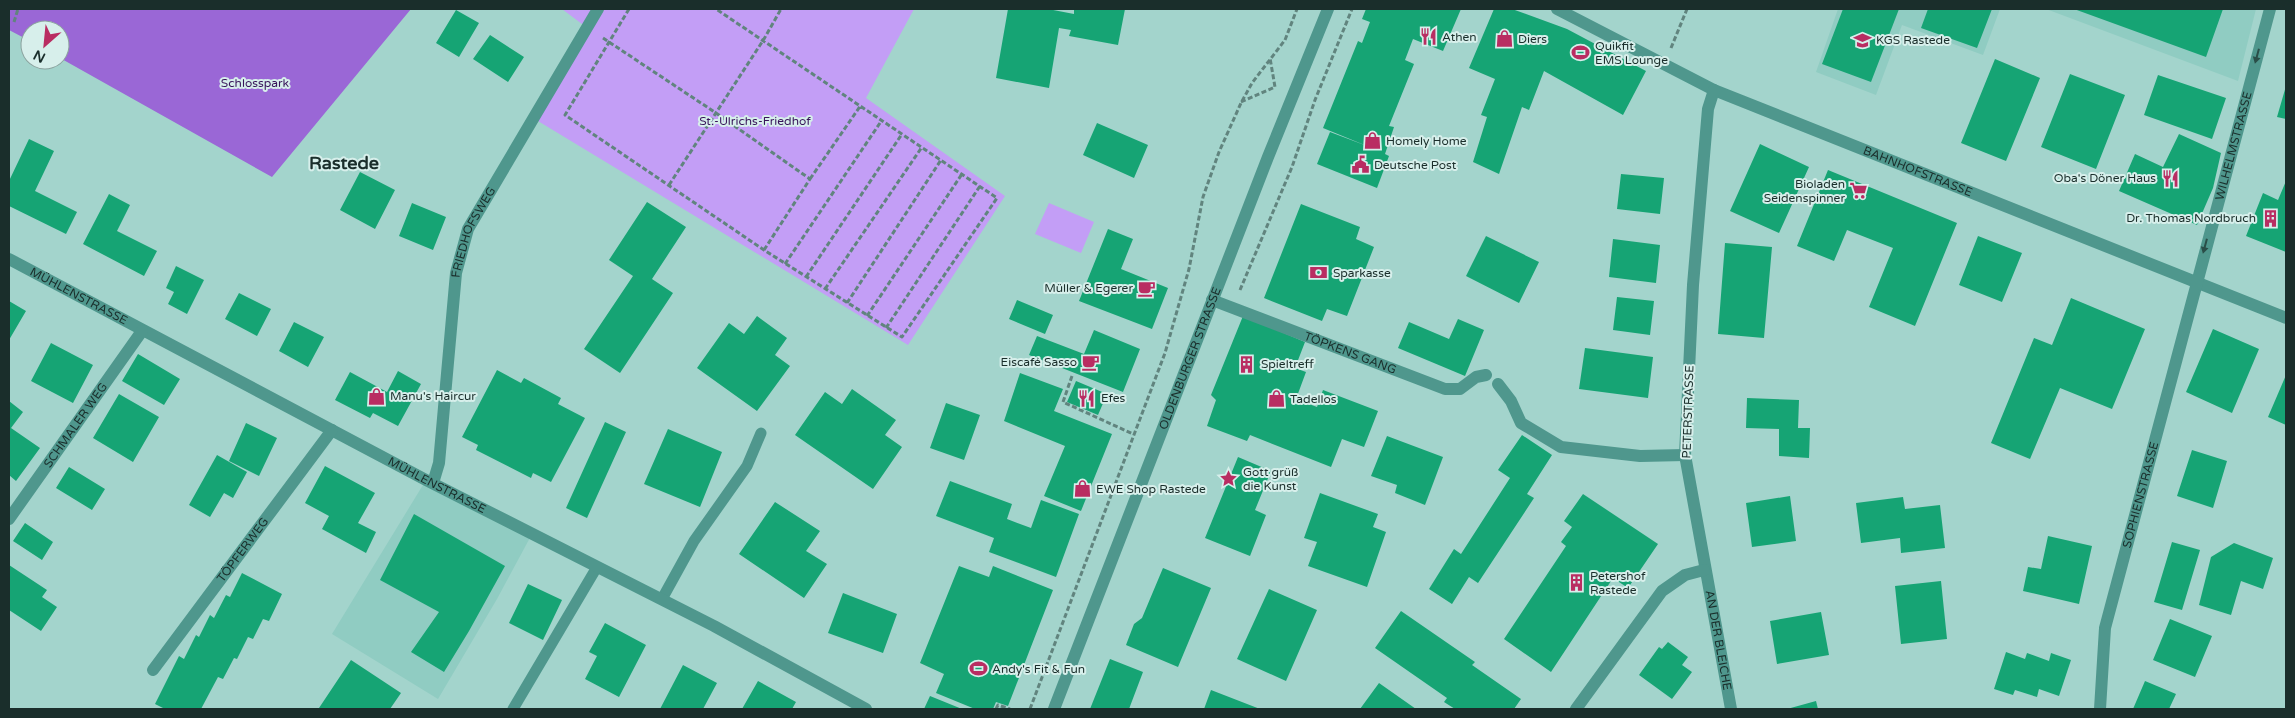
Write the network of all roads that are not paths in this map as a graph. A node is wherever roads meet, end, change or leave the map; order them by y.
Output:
1 (598, 9) edge
2 (1328, 9) edge
3 (1557, 9) edge
4 (2270, 9) edge
5 (1714, 90) junction
6 (9, 259) edge
7 (2196, 282) junction
8 (1212, 300) junction
9 (2286, 318) edge
10 (142, 331) junction
11 (1486, 375) dead end
12 (1498, 384) dead end
13 (332, 430) junction
14 (761, 433) dead end
15 (1684, 455) junction
16 (432, 483) junction
17 (9, 520) edge
18 (598, 567) junction
19 (1704, 570) junction
20 (662, 599) junction
21 (153, 670) dead end
22 (514, 709) edge
23 (866, 709) edge
24 (1054, 709) edge
25 (1576, 709) edge
26 (1731, 709) edge
27 (2100, 709) edge

1 - 16 street, FRIEDHOFSWEG
2 - 8 street, OLDENBURGER STRASSE
3 - 5 street, BAHNHOFSTRASSE
4 -> 7 street, WILHELMSTRASSE
5 - 7 street, BAHNHOFSTRASSE
5 - 15 street, PETERSTRASSE
6 - 10 street, MÜHLENSTRASSE
7 - 9 street, BAHNHOFSTRASSE
7 - 27 street, SOPHIENSTRASSE
8 - 11 street, TÖPKENS GANG
8 - 24 street, OLDENBURGER STRASSE
10 - 13 street, MÜHLENSTRASSE
10 - 17 street, SCHMALER WEG
12 - 15 street
13 - 16 street, MÜHLENSTRASSE
13 - 21 street, TÖPFERWEG
14 - 20 lane
15 - 19 street, PETERSTRASSE
16 - 18 street, MÜHLENSTRASSE
18 - 20 street, MÜHLENSTRASSE
18 - 22 lane
19 - 25 street
19 - 26 street, AN DER BLEICHE
20 - 23 street, MÜHLENSTRASSE

